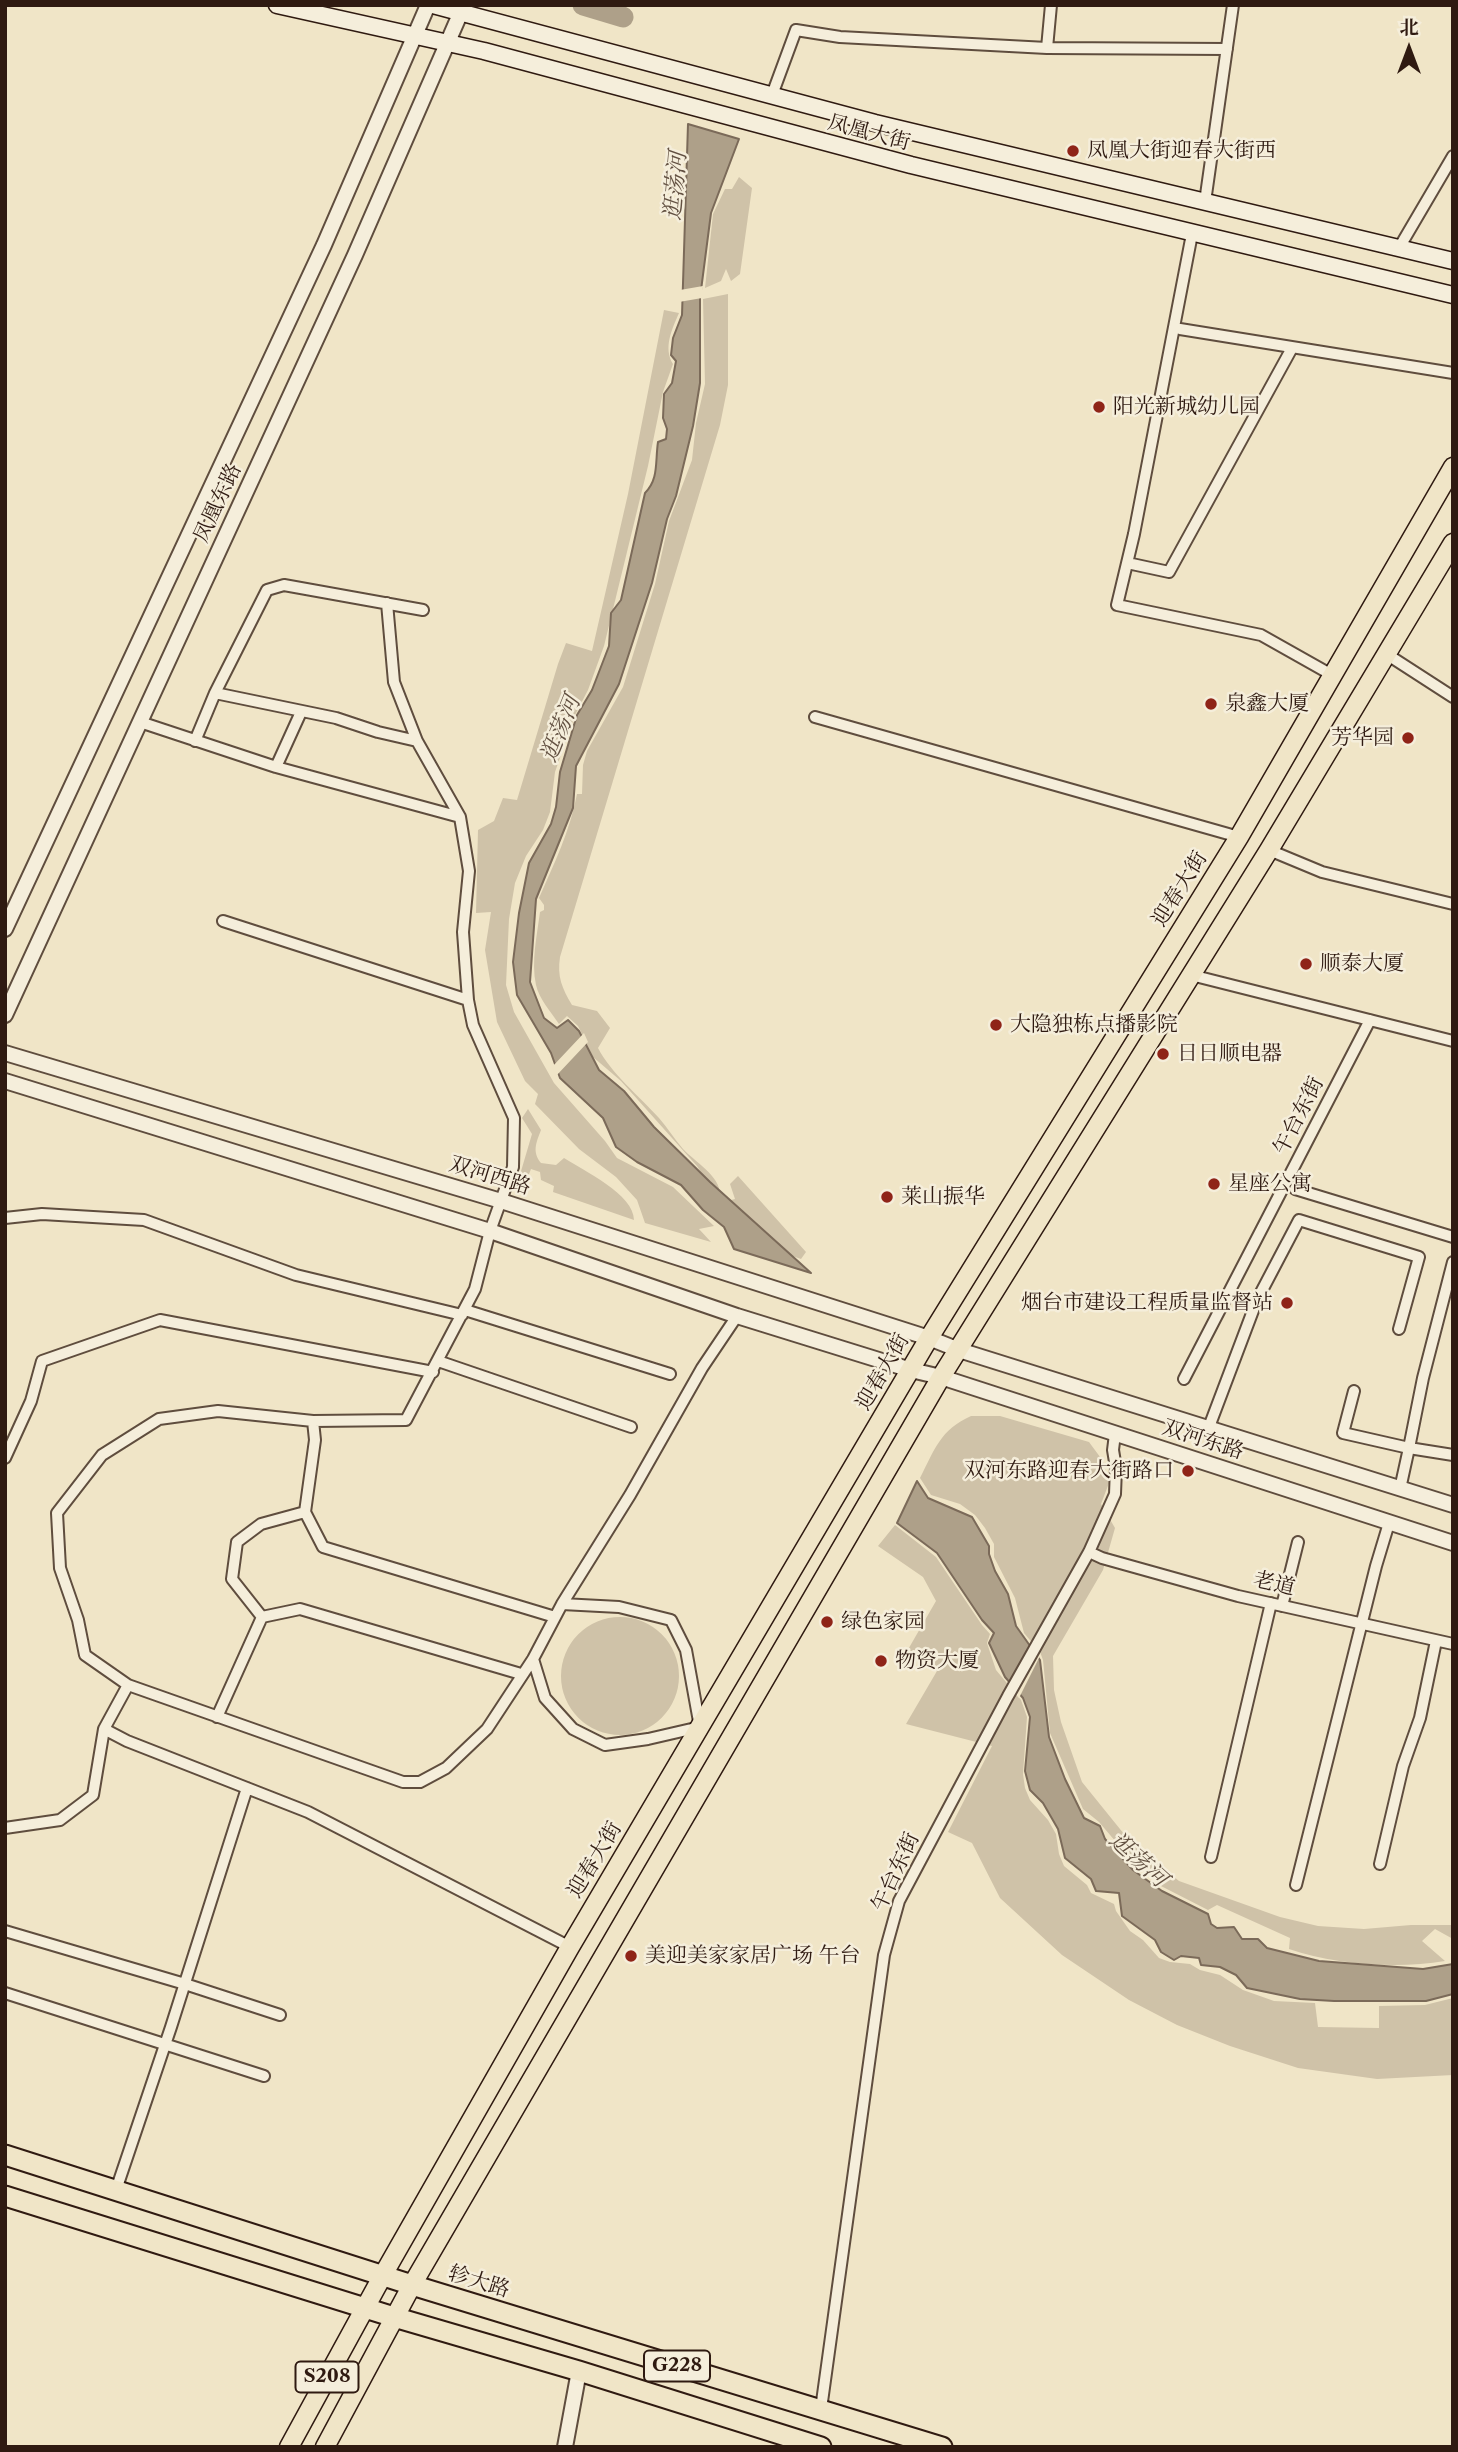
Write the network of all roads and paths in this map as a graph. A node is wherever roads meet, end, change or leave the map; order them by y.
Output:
1 (277, 5) edge
2 (428, 5) edge
3 (433, 5) edge
4 (1051, 5) edge
5 (1233, 5) edge
6 (462, 9) edge
7 (414, 36) junction
8 (447, 43) junction
9 (1046, 48) junction
10 (1227, 49) junction
11 (772, 95) junction
12 (1453, 156) edge
13 (1205, 202) junction
14 (1192, 234) junction
15 (1399, 248) junction
16 (1453, 261) edge
17 (1453, 295) edge
18 (1180, 329) dead end
19 (1292, 348) junction
20 (1453, 373) edge
21 (1453, 453) edge
22 (1453, 467) edge
23 (1434, 500) junction
24 (1453, 543) edge
25 (1132, 564) dead end
26 (387, 603) junction
27 (423, 610) dead end
28 (1388, 655) junction
29 (1332, 675) junction
30 (215, 692) junction
31 (1453, 697) edge
32 (301, 712) junction
33 (815, 717) dead end
34 (140, 722) junction
35 (195, 741) junction
36 (416, 741) junction
37 (276, 767) junction
38 (460, 817) junction
39 (1238, 837) junction
40 (1269, 850) junction
41 (1453, 904) edge
42 (223, 921) dead end
43 (5, 929) edge
44 (1191, 975) junction
45 (468, 1000) junction
46 (5, 1015) edge
47 (1370, 1020) junction
48 (1453, 1041) edge
49 (5, 1053) edge
50 (5, 1081) edge
51 (1295, 1189) dead end
52 (501, 1201) junction
53 (5, 1218) edge
54 (490, 1231) junction
55 (1453, 1237) edge
56 (1453, 1262) edge
57 (463, 1312) junction
58 (737, 1316) junction
59 (1399, 1329) dead end
60 (929, 1338) junction
61 (959, 1350) junction
62 (438, 1361) junction
63 (911, 1370) junction
64 (433, 1372) junction
65 (670, 1374) dead end
66 (941, 1377) junction
67 (1184, 1380) dead end
68 (1354, 1391) dead end
69 (313, 1421) junction
70 (631, 1427) dead end
71 (1209, 1427) junction
72 (1115, 1434) junction
73 (1409, 1448) junction
74 (1453, 1455) edge
75 (5, 1458) edge
76 (1400, 1489) junction
77 (1453, 1505) edge
78 (305, 1512) junction
79 (1389, 1523) junction
80 (1298, 1542) dead end
81 (1453, 1543) edge
82 (1089, 1552) junction
83 (562, 1604) junction
84 (1277, 1605) junction
85 (555, 1617) junction
86 (262, 1618) junction
87 (1363, 1624) junction
88 (1436, 1641) junction
89 (1453, 1644) edge
90 (533, 1659) junction
91 (521, 1674) junction
92 (128, 1685) junction
93 (217, 1717) junction
94 (700, 1727) junction
95 (104, 1729) junction
96 (247, 1788) junction
97 (5, 1828) edge
98 (1211, 1857) dead end
99 (1380, 1864) dead end
100 (1296, 1885) dead end
101 (5, 1931) edge
102 (570, 1947) junction
103 (185, 1984) junction
104 (5, 1993) edge
105 (280, 2015) dead end
106 (166, 2043) junction
107 (264, 2076) dead end
108 (5, 2155) edge
109 (116, 2190) junction
110 (5, 2196) edge
111 (383, 2275) junction
112 (412, 2285) junction
113 (365, 2307) junction
114 (394, 2317) junction
115 (579, 2371) junction
116 (821, 2409) junction
117 (289, 2447) edge
118 (325, 2447) edge
119 (565, 2447) edge
120 (821, 2447) edge
121 (942, 2447) edge

1 - 7 main road, 凤凰大街
2 - 7 street, 凤凰东路
3 - 6 main road, 凤凰大街
4 - 9 street
5 - 10 street
6 - 8 street, 凤凰东路
6 - 11 main road, 凤凰大街
7 - 8 main road, 凤凰大街
7 - 43 street, 凤凰东路
8 - 14 main road, 凤凰大街
8 - 34 street, 凤凰东路
9 - 10 street
9 - 11 street
10 - 13 street
11 - 13 main road, 凤凰大街
12 - 15 street
13 - 15 main road, 凤凰大街
14 - 17 main road, 凤凰大街
14 - 29 street
15 - 16 main road, 凤凰大街
18 - 19 street
19 - 20 street
19 - 25 street
21 - 23 street
22 - 23 main road, 迎春大街
23 - 29 main road, 迎春大街
24 - 28 main road
26 - 27 street
26 - 30 street
26 - 36 street
28 - 31 street
28 - 40 main road
29 - 39 main road, 迎春大街
30 - 32 street
30 - 35 street
32 - 36 street
32 - 37 street
33 - 39 street
34 - 35 street
34 - 46 street, 凤凰东路
35 - 37 street
36 - 38 street
37 - 38 street
38 - 45 street
39 - 60 main road, 迎春大街
40 - 41 street
40 - 44 main road
42 - 45 street
44 - 47 street
44 - 61 main road
45 - 52 street
47 - 48 street
47 - 67 street, 午台东街
49 - 52 street, 双河西路
50 - 54 street
51 - 55 street
52 - 54 street
52 - 60 street, 双河西路
53 - 57 street
54 - 57 street
54 - 58 street
56 - 73 street
57 - 62 street
57 - 65 street
58 - 63 street
58 - 83 street
59 - 71 street
60 - 61 street, 双河西路
60 - 63 main road, 迎春大街
61 - 66 main road
61 - 71 street, 双河东路
62 - 64 street
62 - 70 street
63 - 66 street
63 - 94 main road, 迎春大街
64 - 69 street
64 - 75 street
66 - 72 street, 双河东路
66 - 112 main road
68 - 73 street
69 - 78 street
69 - 92 street
71 - 76 street, 双河东路
72 - 79 street, 双河东路
72 - 82 street, 午台东街
73 - 74 street
73 - 76 street
76 - 77 street, 双河东路
78 - 85 street
78 - 86 street
79 - 81 street, 双河东路
79 - 87 street
80 - 84 street
82 - 84 street, 老道
82 - 116 street, 午台东街
83 - 85 street
83 - 94 street
84 - 87 street, 老道
84 - 98 street
85 - 90 street
86 - 91 street
86 - 93 street
87 - 88 street, 老道
87 - 100 street
88 - 89 street, 老道
88 - 99 street
90 - 91 street
90 - 94 street
91 - 93 street
92 - 93 street
92 - 95 street
94 - 102 main road, 迎春大街
95 - 96 street
95 - 97 street
96 - 102 street
96 - 103 street
101 - 103 street
102 - 111 main road, 迎春大街
103 - 105 street
103 - 106 street
104 - 106 street
106 - 107 street
106 - 109 street
108 - 109 highway, 轸大路 / G228
109 - 111 highway, 轸大路 / G228
110 - 113 highway, G228
111 - 112 highway, 轸大路 / G228
111 - 113 main road, 迎春大街
112 - 114 main road
112 - 116 highway, 轸大路 / G228
113 - 114 highway, G228
113 - 117 main road, S208
114 - 115 highway, G228
114 - 118 main road, S208
115 - 119 street
115 - 120 highway, G228
116 - 121 highway, 轸大路 / G228

